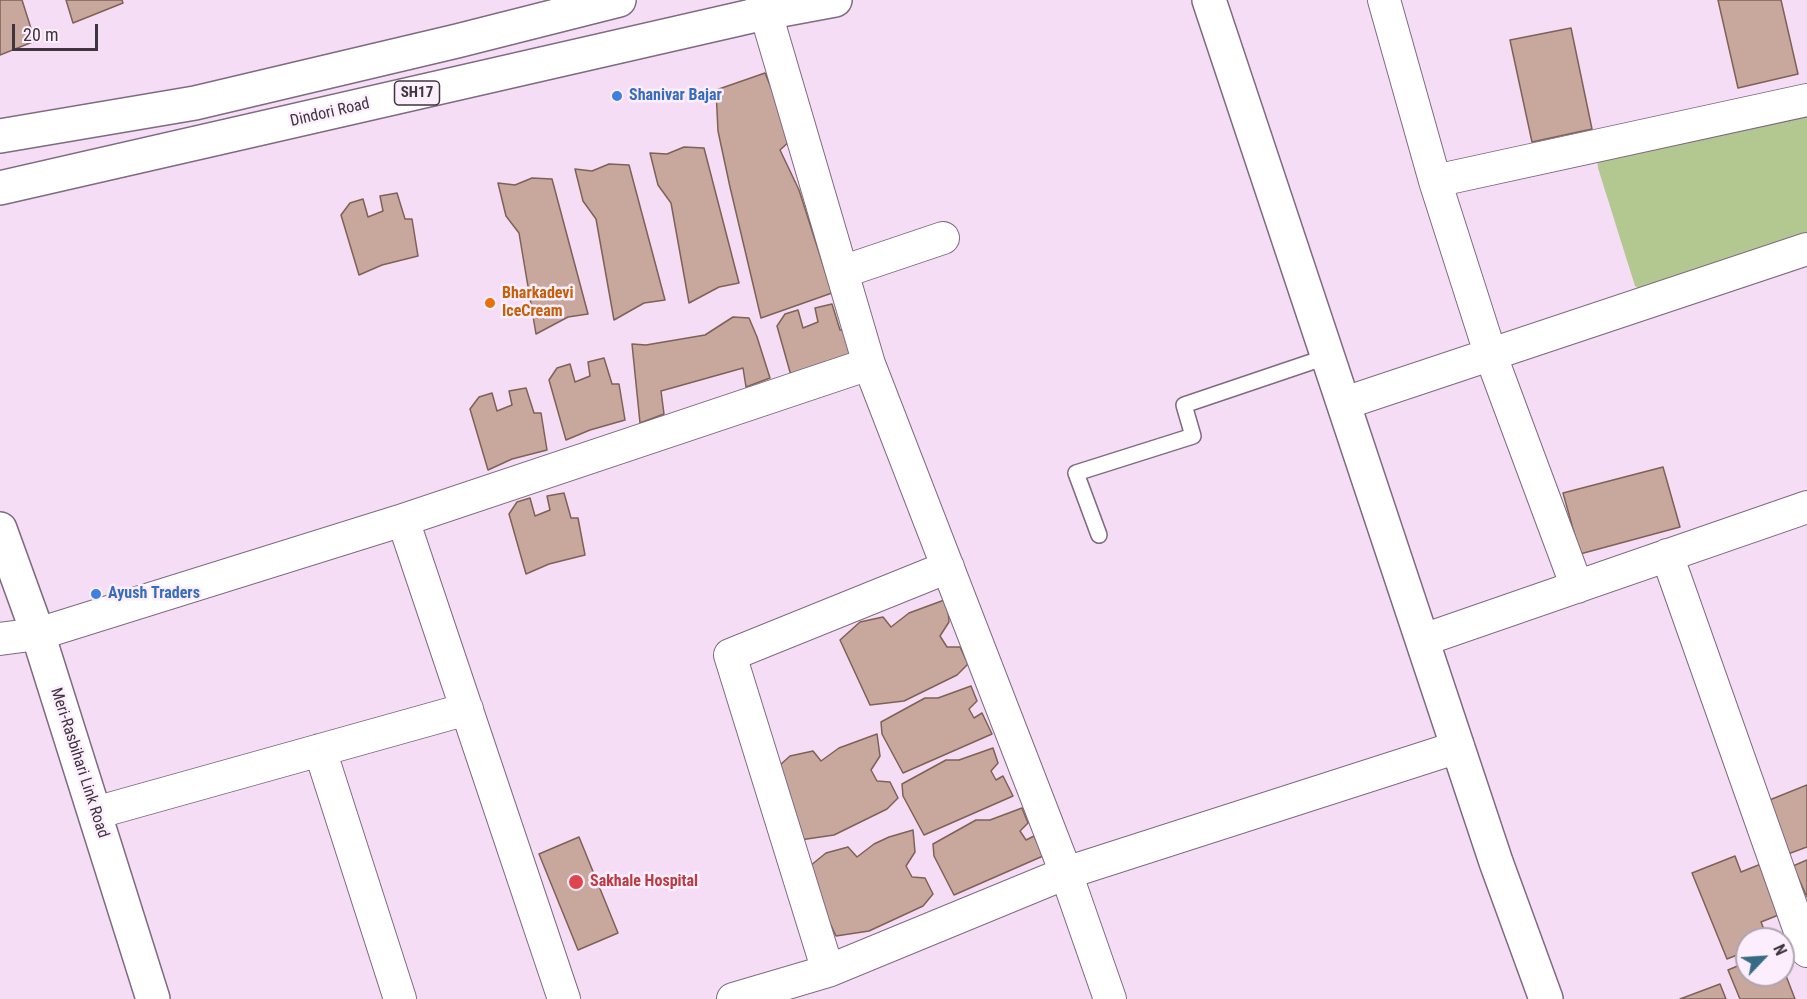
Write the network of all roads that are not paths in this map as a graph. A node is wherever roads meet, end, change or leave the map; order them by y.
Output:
1 (619, 0) edge
2 (835, 0) edge
3 (1209, 0) edge
4 (1384, 0) edge
5 (764, 7) edge
6 (1807, 100) edge
7 (0, 136) edge
8 (1435, 181) junction
9 (0, 188) edge
10 (943, 238) dead end
11 (1807, 249) edge
12 (842, 272) junction
13 (1329, 356) junction
14 (1491, 356) junction
15 (869, 364) junction
16 (1345, 403) junction
17 (1807, 507) edge
18 (403, 520) junction
19 (0, 529) edge
20 (1099, 535) dead end
21 (1667, 555) junction
22 (948, 567) junction
23 (1577, 586) junction
24 (38, 634) junction
25 (0, 639) edge
26 (1423, 640) junction
27 (467, 709) junction
28 (1458, 747) junction
29 (320, 750) junction
30 (95, 813) junction
31 (1066, 873) junction
32 (1807, 951) edge
33 (828, 971) junction
34 (153, 999) edge
35 (400, 999) edge
36 (564, 999) edge
37 (733, 999) edge
38 (1110, 999) edge
39 (1546, 999) edge

1 - 7 main road, SH17
2 - 5 main road, Dindori Road / SH17
3 - 13 main road
4 - 8 street
5 - 9 main road, Dindori Road / SH17
5 - 12 street
6 - 8 street
8 - 14 street
10 - 12 street
11 - 14 street
12 - 15 street
13 - 16 main road
13 - 20 lane
14 - 16 street
14 - 23 street
15 - 18 street
15 - 22 street
16 - 26 main road
17 - 21 street
18 - 24 street
18 - 27 street
19 - 24 main road, Meri-Rasbihari Link Road
21 - 23 street
21 - 32 street
22 - 31 street
22 - 33 street
23 - 26 street
24 - 25 street
24 - 30 main road, Meri-Rasbihari Link Road
26 - 28 main road
27 - 29 street
27 - 36 street
28 - 31 street
28 - 39 main road
29 - 30 street
29 - 35 street
30 - 34 main road, Meri-Rasbihari Link Road
31 - 33 street
31 - 38 street
33 - 37 street

